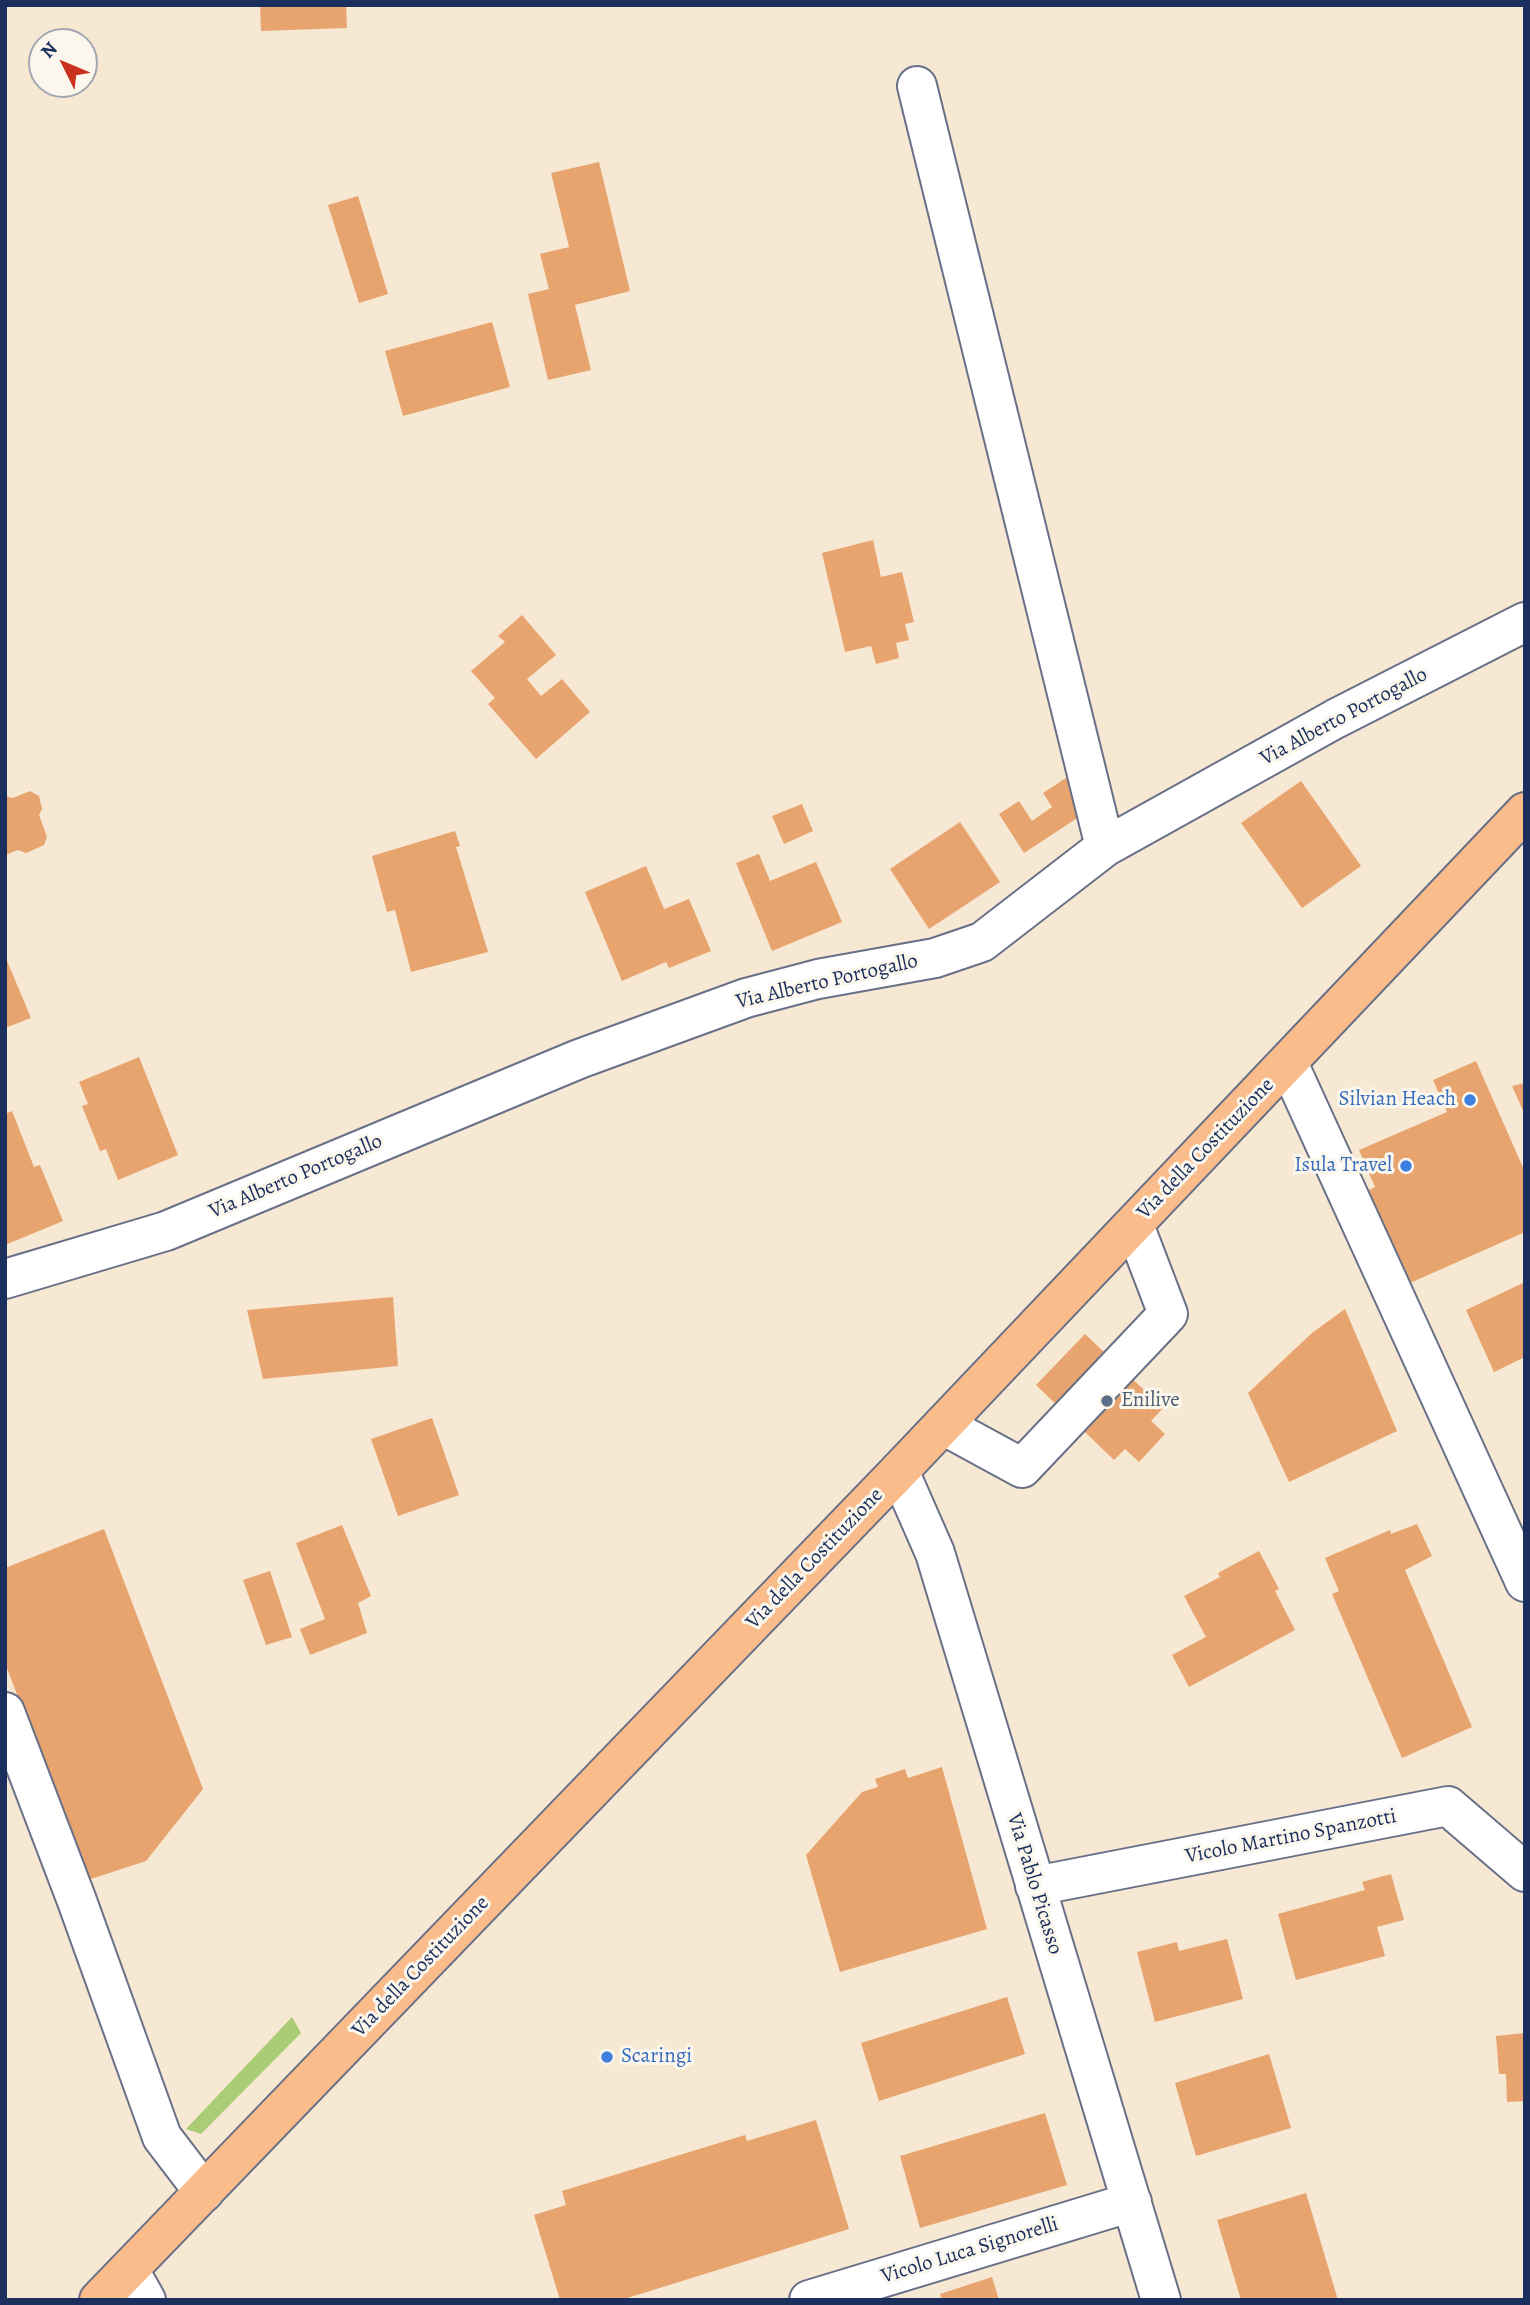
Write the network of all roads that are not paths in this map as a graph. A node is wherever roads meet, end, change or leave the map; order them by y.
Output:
1 (917, 86) dead end
2 (1525, 622) edge
3 (1525, 812) edge
4 (1105, 847) junction
5 (1288, 1063) junction
6 (1134, 1225) junction
7 (5, 1279) edge
8 (943, 1425) junction
9 (899, 1471) junction
10 (1525, 1582) edge
11 (5, 1712) edge
12 (1525, 1872) edge
13 (1035, 1886) junction
14 (204, 2192) junction
15 (1132, 2202) junction
16 (137, 2285) edge
17 (99, 2300) edge
18 (809, 2300) edge
19 (1161, 2300) edge

1 - 4 street
2 - 4 street, Via Alberto Portogallo
3 - 5 main road, Via della Costituzione
4 - 7 street, Via Alberto Portogallo
5 - 6 main road, Via della Costituzione
5 - 10 street
6 - 8 main road, Via della Costituzione
6 - 8 street
8 - 9 main road, Via della Costituzione
9 - 13 street, Via Pablo Picasso
9 - 14 main road, Via della Costituzione
11 - 14 street
12 - 13 street, Vicolo Martino Spanzotti
13 - 15 street, Via Pablo Picasso
14 - 16 main road, Via della Costituzione
15 - 18 street, Vicolo Luca Signorelli
15 - 19 street, Via Pablo Picasso
16 - 17 main road, Via della Costituzione

